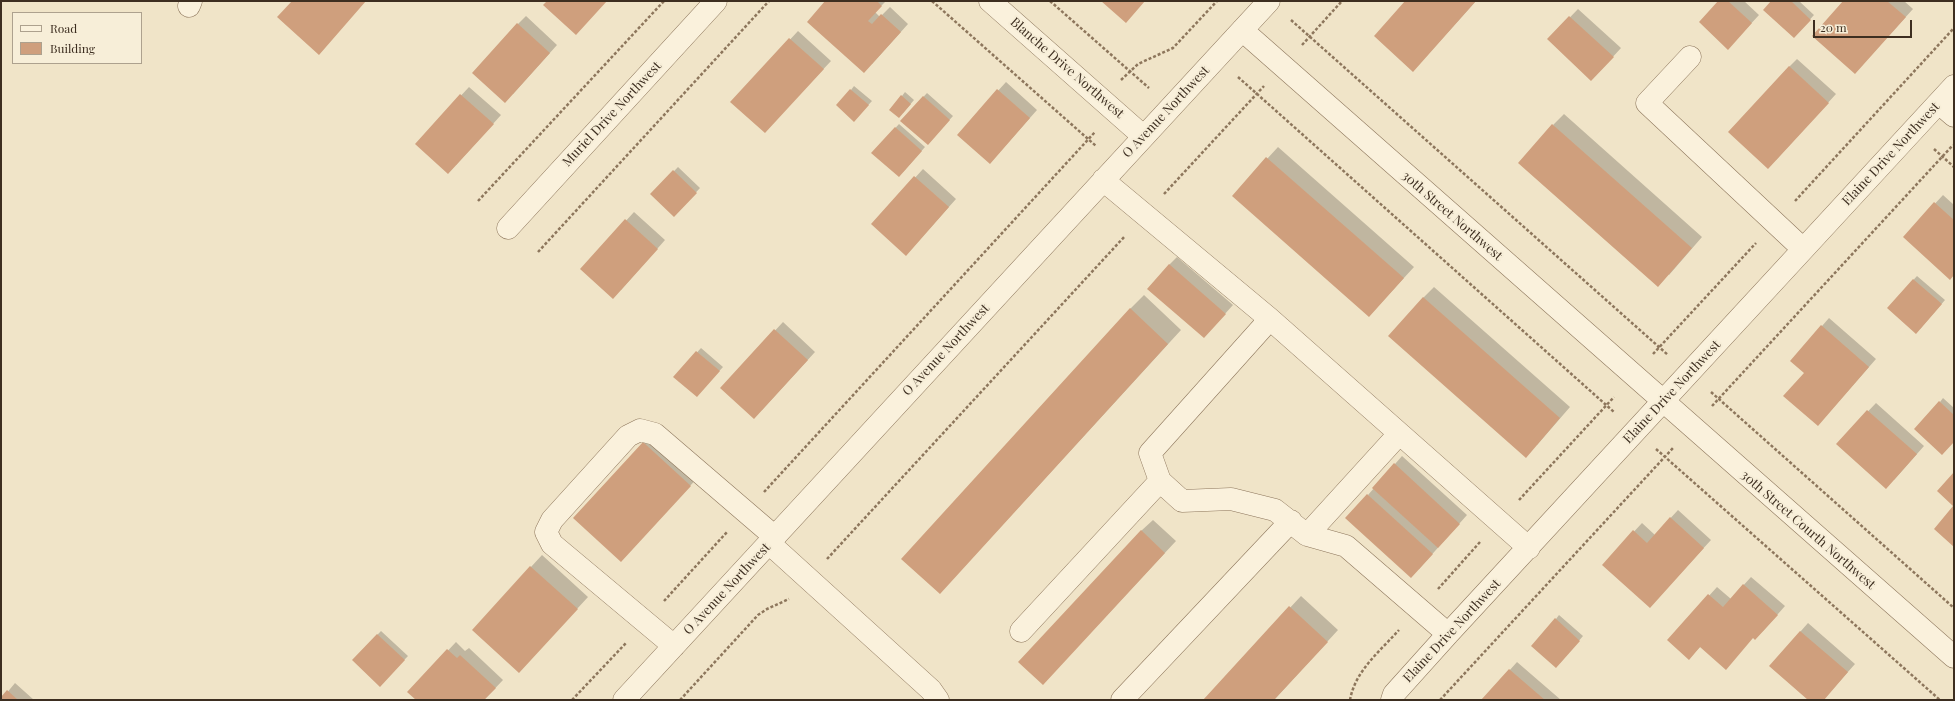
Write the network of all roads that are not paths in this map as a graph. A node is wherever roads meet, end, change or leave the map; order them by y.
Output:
1 (716, 1) edge
2 (990, 1) edge
3 (1269, 1) edge
4 (1242, 30) junction
5 (1690, 57) dead end
6 (1954, 86) edge
7 (1946, 110) edge
8 (1143, 136) junction
9 (1110, 172) junction
10 (508, 228) dead end
11 (1803, 249) junction
12 (1270, 319) junction
13 (1662, 402) junction
14 (1399, 434) junction
15 (1160, 481) junction
16 (1291, 521) junction
17 (1307, 535) junction
18 (772, 540) junction
19 (1529, 548) junction
20 (1021, 631) dead end
21 (1448, 634) junction
22 (674, 646) junction
23 (1954, 657) edge
24 (624, 700) edge
25 (938, 700) edge
26 (1122, 700) edge
27 (1392, 700) edge

1 - 10 street, Muriel Drive Northwest
2 - 8 street, Blanche Drive Northwest
3 - 4 street, O Avenue Northwest
4 - 8 street, O Avenue Northwest
4 - 13 street, 30th Street Northwest
5 - 11 street
6 - 7 street, Elaine Drive Northwest
7 - 11 street, Elaine Drive Northwest
8 - 9 street, O Avenue Northwest
9 - 12 street
9 - 18 street, O Avenue Northwest
11 - 13 street, Elaine Drive Northwest
12 - 14 street
12 - 15 street
13 - 19 street, Elaine Drive Northwest
13 - 23 street, 30th Street Courth Northwest
14 - 17 street
14 - 19 street
15 - 16 street
15 - 20 street
16 - 17 street
16 - 26 street
17 - 21 street
18 - 22 street, O Avenue Northwest
18 - 22 street
18 - 25 street
19 - 21 street, Elaine Drive Northwest
21 - 27 street, Elaine Drive Northwest
22 - 24 street, O Avenue Northwest

